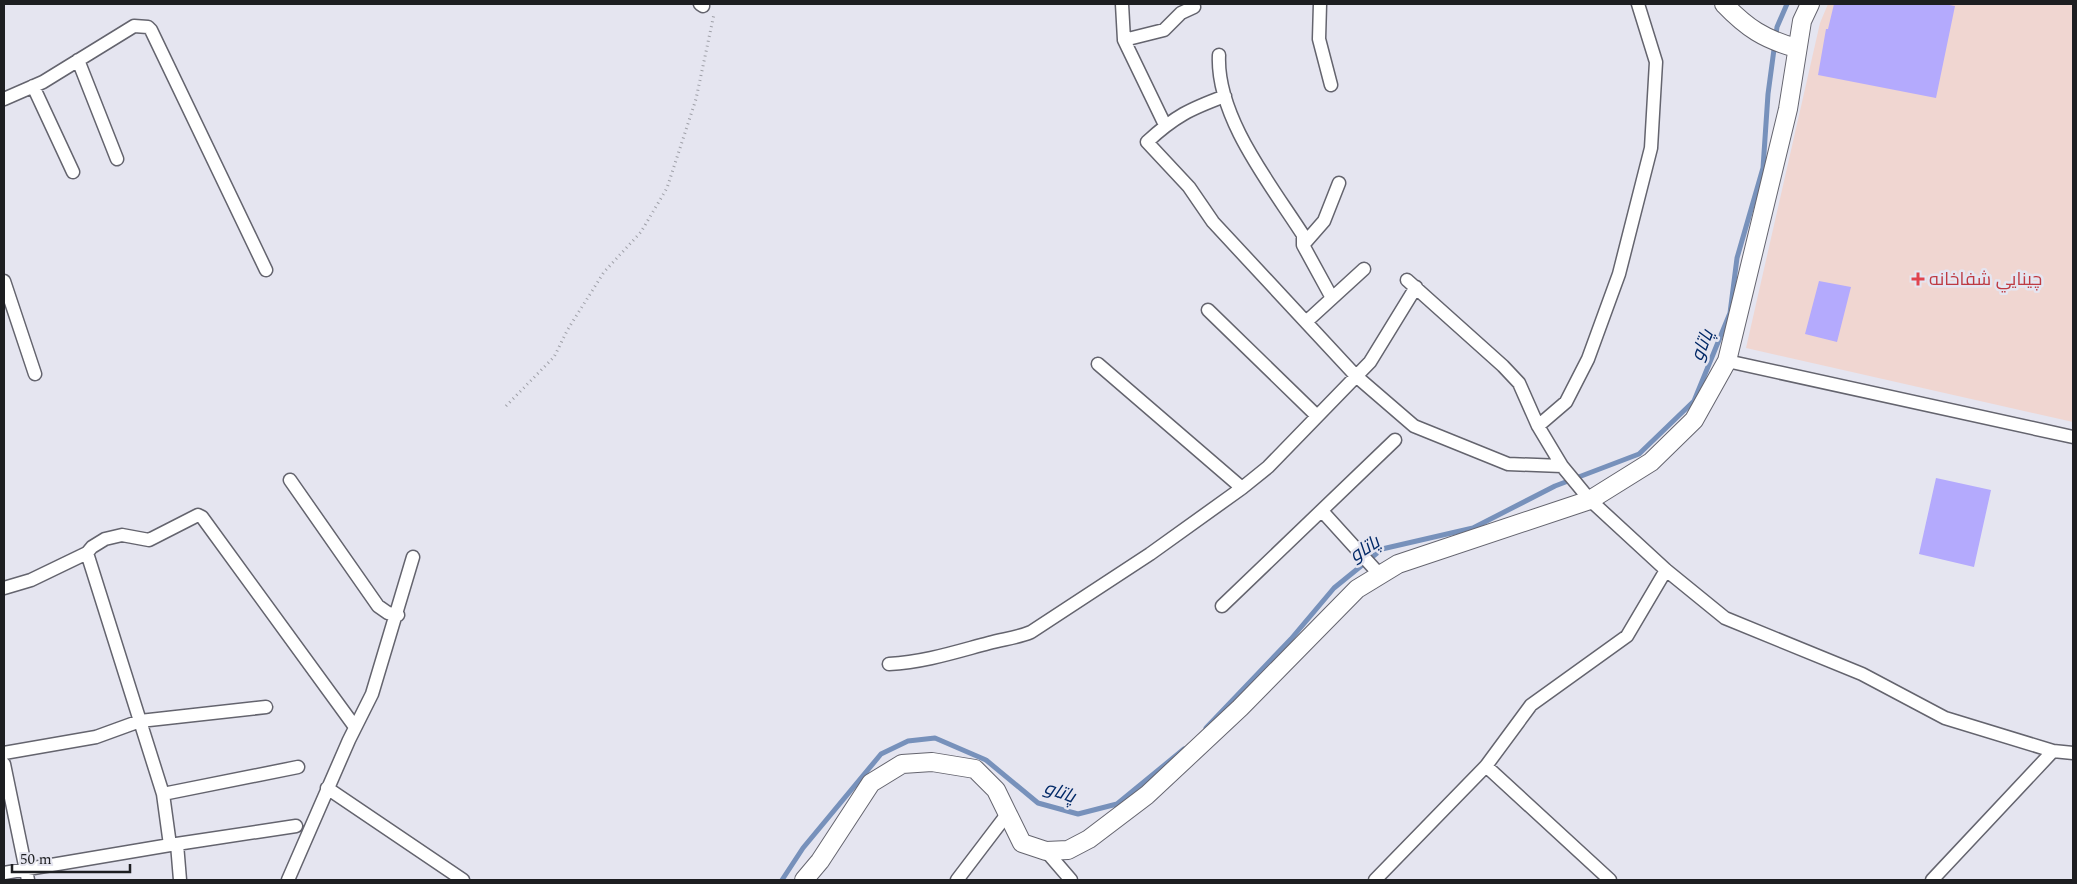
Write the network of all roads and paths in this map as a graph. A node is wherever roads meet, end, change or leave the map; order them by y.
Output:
1 (1122, 4) edge
2 (1320, 4) edge
3 (1638, 4) edge
4 (1724, 4) edge
5 (1810, 4) edge
6 (1194, 7) dead end
7 (715, 12) dead end
8 (1124, 40) junction
9 (1796, 48) junction
10 (1219, 55) dead end
11 (78, 60) junction
12 (1331, 85) dead end
13 (33, 86) junction
14 (1225, 96) junction
15 (4, 99) edge
16 (1165, 125) junction
17 (117, 159) dead end
18 (73, 172) dead end
19 (1339, 183) dead end
20 (1303, 245) junction
21 (1364, 269) dead end
22 (266, 270) dead end
23 (4, 281) edge
24 (1332, 298) junction
25 (1208, 310) dead end
26 (1306, 322) junction
27 (1727, 361) junction
28 (1098, 364) dead end
29 (34, 374) dead end
30 (1356, 376) junction
31 (506, 406) dead end
32 (1317, 416) junction
33 (1538, 426) junction
34 (2073, 437) edge
35 (1395, 440) dead end
36 (1562, 466) junction
37 (290, 480) dead end
38 (1242, 488) junction
39 (1590, 500) junction
40 (1322, 511) junction
41 (87, 553) junction
42 (414, 557) dead end
43 (1666, 570) junction
44 (1380, 575) junction
45 (4, 588) edge
46 (1222, 606) dead end
47 (398, 615) junction
48 (889, 664) dead end
49 (266, 706) dead end
50 (140, 721) junction
51 (356, 727) junction
52 (2053, 751) junction
53 (4, 753) edge
54 (2073, 753) edge
55 (4, 764) edge
56 (1486, 766) junction
57 (298, 767) dead end
58 (327, 788) junction
59 (163, 794) junction
60 (1008, 813) junction
61 (296, 826) dead end
62 (174, 844) junction
63 (1046, 851) junction
64 (4, 873) edge
65 (27, 875) edge
66 (180, 880) edge
67 (288, 880) edge
68 (463, 880) edge
69 (804, 880) edge
70 (957, 880) edge
71 (1071, 880) edge
72 (1374, 880) edge
73 (1610, 880) edge
74 (1932, 880) edge

1 - 8 street
2 - 12 street
3 - 33 street
4 - 9 street
5 - 9 street
6 - 8 street
7 - 31 path
8 - 16 street
9 - 27 street
10 - 14 street
11 - 13 street
11 - 17 street
11 - 22 street
13 - 15 street
13 - 18 street
14 - 16 street
14 - 20 street
16 - 26 street
19 - 20 street
20 - 24 street
21 - 24 street
23 - 29 street
24 - 26 street
25 - 32 street
26 - 30 street
27 - 34 street
27 - 39 street
28 - 38 street
30 - 32 street
30 - 33 street
30 - 36 street
32 - 38 street
33 - 36 street
35 - 40 street
36 - 39 street
37 - 47 street
38 - 48 street
39 - 43 street
39 - 44 street
40 - 44 street
40 - 46 street
41 - 45 street
41 - 50 street
41 - 51 street
42 - 47 street
43 - 52 street
43 - 56 street
44 - 63 street
47 - 51 street
49 - 50 street
50 - 53 street
50 - 59 street
51 - 58 street
52 - 54 street
52 - 74 street
55 - 65 street
56 - 72 street
56 - 73 street
57 - 59 street
58 - 67 street
58 - 68 street
59 - 62 street
60 - 63 street
60 - 69 street
60 - 70 street
61 - 62 street
62 - 65 street
62 - 66 street
63 - 71 street
64 - 65 street

